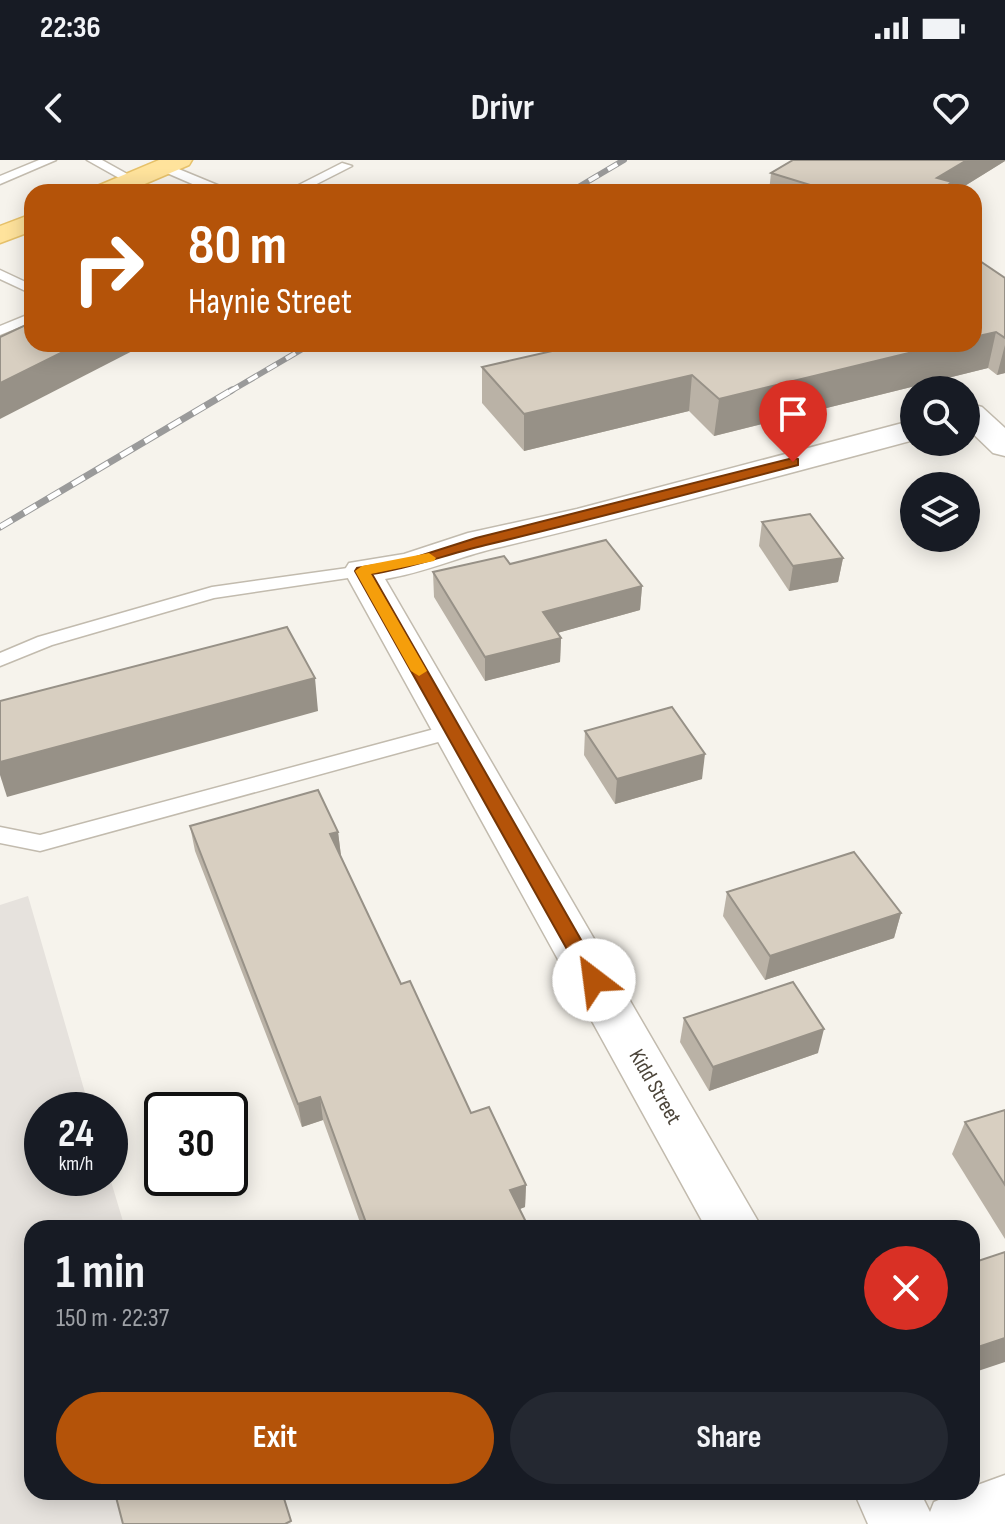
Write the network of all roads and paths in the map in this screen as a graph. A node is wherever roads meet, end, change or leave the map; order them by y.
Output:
1 (50, 160) edge
2 (93, 160) edge
3 (172, 163) edge
4 (346, 166) dead end
5 (0, 180) edge
6 (132, 180) junction
7 (123, 184) edge
8 (202, 184) edge
9 (308, 184) edge
10 (24, 225) edge
11 (0, 235) edge
12 (24, 320) edge
13 (0, 331) edge
14 (1005, 407) edge
15 (980, 413) edge
16 (980, 424) edge
17 (900, 434) edge
18 (1005, 446) edge
19 (362, 571) junction
20 (0, 660) edge
21 (453, 731) junction
22 (0, 835) edge
23 (730, 1220) edge
24 (890, 1500) edge
25 (1005, 1506) edge
26 (903, 1524) edge
27 (956, 1524) edge

1 - 5 lane
2 - 6 lane
3 - 6 main road
3 - 8 lane
4 - 9 lane
6 - 7 main road
10 - 11 main road
12 - 13 lane
14 - 15 street
16 - 18 street
17 - 19 street
19 - 20 lane
19 - 21 street, Kidd Street
21 - 22 lane
21 - 23 street, Kidd Street
24 - 26 street
25 - 27 street

